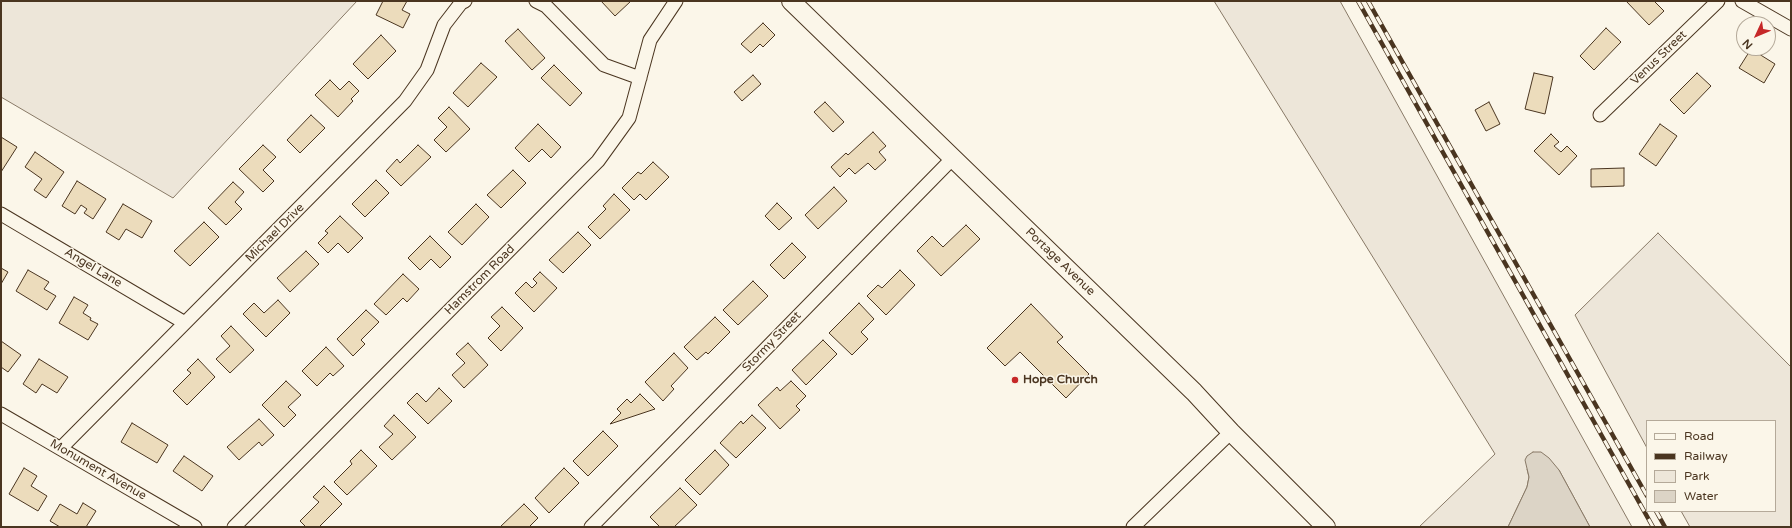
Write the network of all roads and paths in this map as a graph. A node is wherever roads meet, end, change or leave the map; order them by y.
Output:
1 (465, 1) edge
2 (536, 1) edge
3 (676, 1) edge
4 (791, 1) edge
5 (1718, 1) edge
6 (1742, 1) edge
7 (1791, 29) edge
8 (640, 78) junction
9 (1600, 115) dead end
10 (953, 158) junction
11 (1, 214) edge
12 (185, 323) junction
13 (1, 414) edge
14 (1231, 432) junction
15 (61, 448) junction
16 (195, 527) edge
17 (234, 527) edge
18 (591, 527) edge
19 (1133, 527) edge
20 (1326, 527) edge

1 - 12 street, Michael Drive
2 - 8 street
3 - 8 street, Hamstrom Road
4 - 10 street, Portage Avenue
5 - 9 street, Venus Street
6 - 7 street
8 - 17 street, Hamstrom Road
10 - 14 street, Portage Avenue
10 - 18 street, Stormy Street
11 - 12 street, Angel Lane
12 - 15 street, Michael Drive
13 - 15 street, Monument Avenue
14 - 19 street
14 - 20 street, Portage Avenue
15 - 16 street, Monument Avenue

